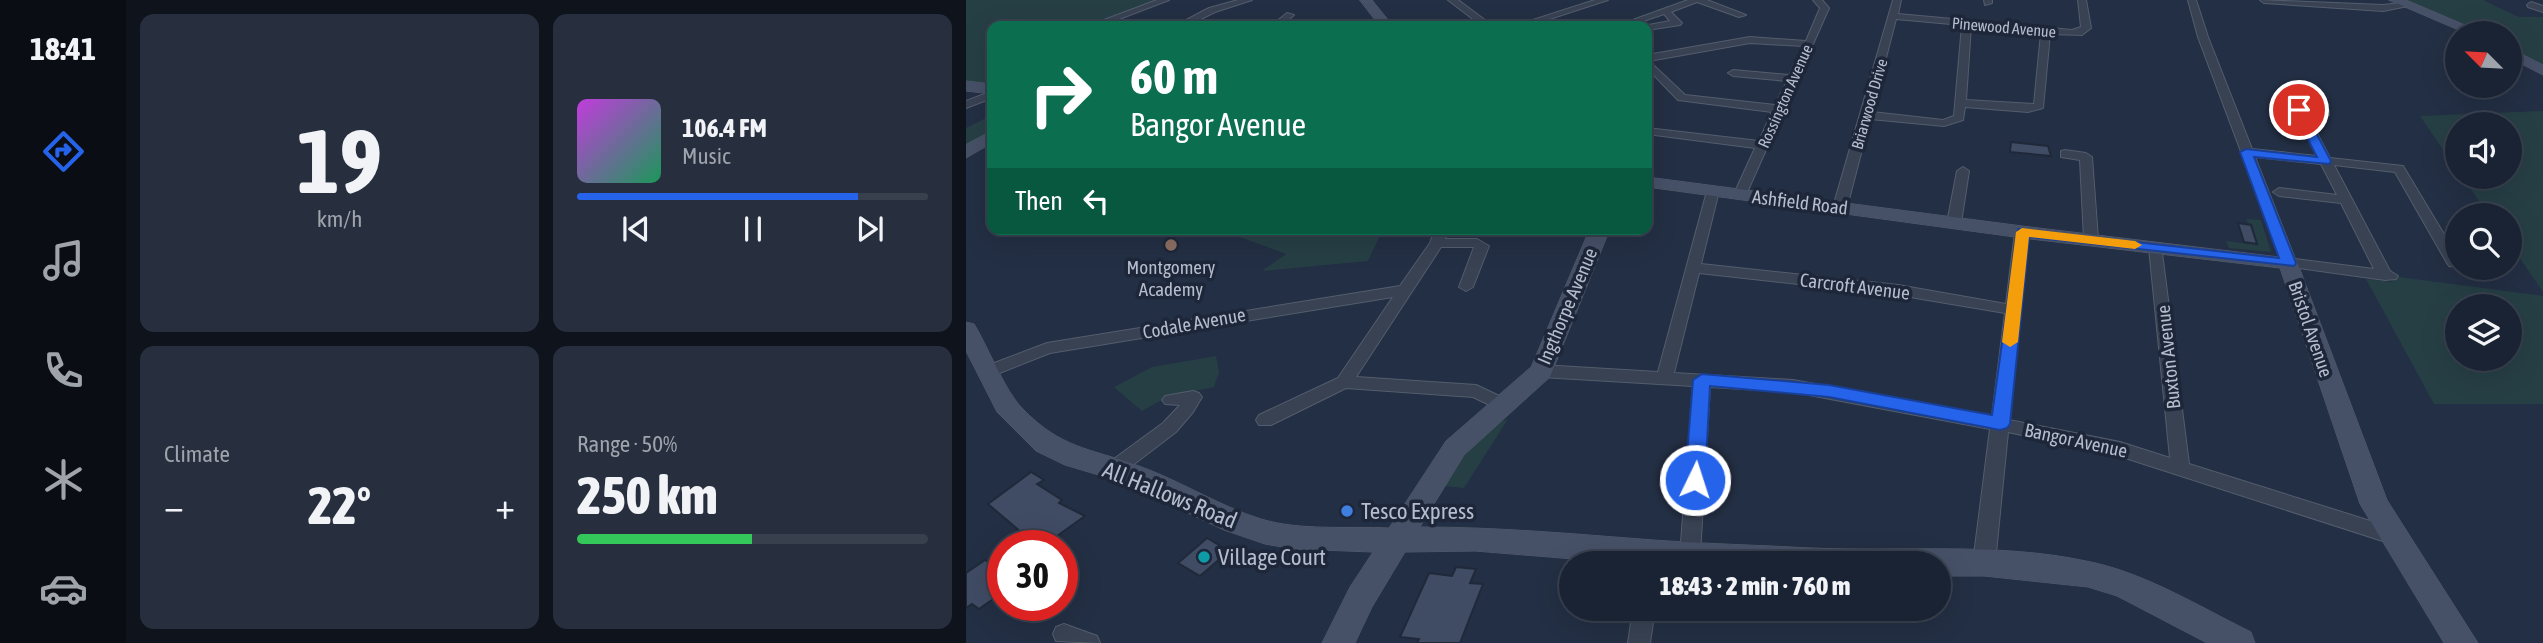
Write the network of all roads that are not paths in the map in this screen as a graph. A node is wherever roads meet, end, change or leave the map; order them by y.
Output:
1 (1165, 0) edge
2 (1248, 0) edge
3 (1366, 0) edge
4 (1469, 0) edge
5 (1604, 0) edge
6 (1697, 0) edge
7 (1834, 0) edge
8 (1898, 0) edge
9 (2082, 0) edge
10 (2192, 0) edge
11 (2264, 0) edge
12 (2395, 0) edge
13 (1818, 1) edge
14 (1455, 3) edge
15 (2409, 5) junction
16 (2531, 5) dead end
17 (2543, 9) edge
18 (1666, 11) junction
19 (1290, 15) dead end
20 (1742, 15) dead end
21 (1893, 16) junction
22 (1107, 21) edge
23 (1189, 21) edge
24 (1282, 21) edge
25 (1383, 21) edge
26 (1481, 21) edge
27 (1535, 21) edge
28 (1636, 21) edge
29 (2448, 21) edge
30 (1967, 23) junction
31 (1652, 26) edge
32 (2046, 31) junction
33 (1810, 44) junction
34 (2522, 59) edge
35 (1652, 60) edge
36 (1652, 66) edge
37 (2543, 71) edge
38 (1739, 72) dead end
39 (1794, 79) junction
40 (966, 86) edge
41 (987, 91) edge
42 (987, 94) edge
43 (1962, 103) junction
44 (966, 105) edge
45 (1779, 109) junction
46 (2325, 113) dead end
47 (1867, 115) junction
48 (1652, 132) edge
49 (987, 139) edge
50 (1763, 145) junction
51 (2246, 152) junction
52 (966, 153) edge
53 (2065, 154) dead end
54 (2325, 161) junction
55 (1963, 171) dead end
56 (1652, 183) edge
57 (1713, 191) junction
58 (2279, 192) dead end
59 (1740, 194) junction
60 (2346, 200) junction
61 (1840, 207) junction
62 (1954, 223) junction
63 (2022, 232) junction
64 (1598, 235) edge
65 (1439, 236) edge
66 (2091, 239) junction
67 (2156, 248) junction
68 (2445, 248) edge
69 (2289, 263) junction
70 (1693, 268) junction
71 (1467, 287) dead end
72 (1406, 290) junction
73 (2015, 310) junction
74 (966, 329) edge
75 (1541, 371) junction
76 (987, 372) junction
77 (1665, 377) junction
78 (1702, 380) junction
79 (1344, 382) junction
80 (1171, 400) dead end
81 (1504, 405) junction
82 (1264, 420) dead end
83 (2000, 424) junction
84 (2180, 467) junction
85 (1114, 469) junction
86 (2392, 536) junction
87 (1397, 540) junction
88 (1593, 551) edge
89 (1690, 551) edge
90 (1951, 563) edge
91 (1984, 563) junction
92 (1642, 621) edge
93 (1338, 643) edge
94 (1639, 643) edge
95 (2239, 643) edge
96 (2462, 643) edge

1 - 22 street
2 - 23 street
3 - 25 street
4 - 14 street
5 - 27 street
6 - 18 street
6 - 20 street
7 - 13 street
8 - 21 street, Briarwood Drive
9 - 32 street, Pinewood Avenue
10 - 51 street, Bristol Avenue
11 - 15 street
12 - 15 street
13 - 33 street, Rossington Avenue
14 - 26 street
15 - 29 street
16 - 17 street
18 - 28 street
18 - 31 street
19 - 24 street
21 - 30 street, Pinewood Avenue
21 - 47 street, Briarwood Drive
30 - 32 street, Pinewood Avenue
30 - 43 street
32 - 43 street
33 - 35 street
33 - 39 street, Rossington Avenue
34 - 37 street
36 - 45 street
38 - 39 street
39 - 45 street, Rossington Avenue
40 - 41 street
42 - 44 street
43 - 47 street
45 - 50 street, Rossington Avenue
46 - 54 street
47 - 61 street, Briarwood Drive
48 - 50 street
49 - 52 street
50 - 59 street, Rossington Avenue
51 - 54 street
51 - 69 street, Bristol Avenue
53 - 66 street
54 - 60 street
54 - 68 street
55 - 62 street
56 - 57 street, Ashfield Road
57 - 59 street, Ashfield Road
57 - 70 street
58 - 60 street
59 - 61 street, Ashfield Road
60 - 69 street, Ashfield Road
61 - 62 street, Ashfield Road
62 - 63 street, Ashfield Road
63 - 66 street, Ashfield Road
63 - 73 street
64 - 75 street, Ingthorpe Avenue
65 - 71 street
65 - 72 street
66 - 67 street, Ashfield Road
67 - 69 street, Ashfield Road
67 - 84 street, Buxton Avenue
69 - 86 street, Bristol Avenue
70 - 73 street, Carcroft Avenue
70 - 77 street
72 - 76 street, Codale Avenue
72 - 79 street
73 - 83 street
74 - 76 street, All Hallows Road
75 - 77 street, Bangor Avenue
75 - 81 street, Ingthorpe Avenue
76 - 85 street, All Hallows Road
77 - 78 street, Bangor Avenue
78 - 83 street, Bangor Avenue
78 - 89 street
79 - 81 street
79 - 82 street
80 - 85 street
81 - 87 street, Ingthorpe Avenue
83 - 84 street, Bangor Avenue
83 - 91 street
84 - 86 street, Bangor Avenue
85 - 87 street, All Hallows Road
86 - 96 street, Bristol Avenue
87 - 88 street
87 - 93 street, Ingthorpe Avenue
90 - 91 street
91 - 95 street
92 - 94 street

